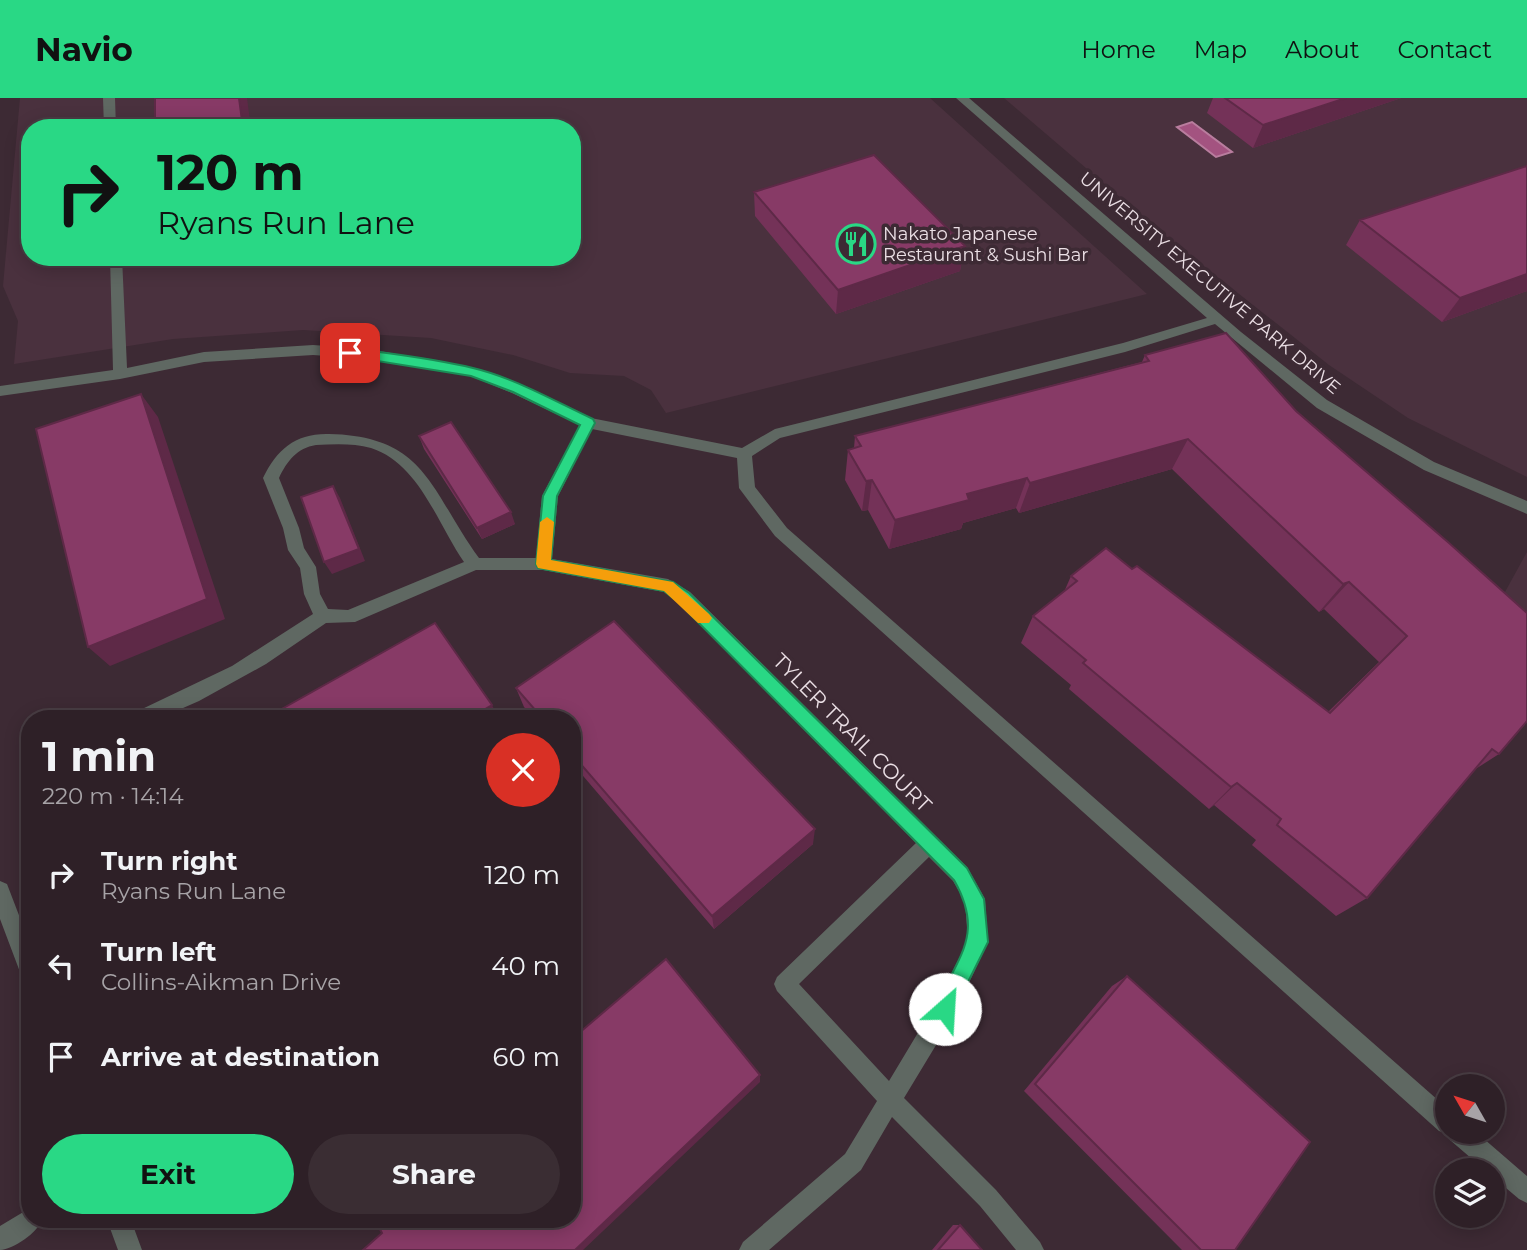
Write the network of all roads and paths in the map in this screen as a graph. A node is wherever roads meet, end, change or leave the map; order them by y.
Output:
1 (109, 98) edge
2 (962, 98) edge
3 (110, 119) edge
4 (116, 266) edge
5 (1218, 319) junction
6 (120, 374) junction
7 (0, 391) edge
8 (588, 423) junction
9 (744, 454) junction
10 (1527, 508) edge
11 (475, 564) junction
12 (543, 564) junction
13 (323, 616) junction
14 (162, 710) edge
15 (930, 843) junction
16 (0, 891) edge
17 (21, 948) edge
18 (890, 1099) junction
19 (1435, 1112) edge
20 (1472, 1144) edge
21 (1527, 1191) edge
22 (21, 1226) edge
23 (122, 1228) edge
24 (0, 1240) edge
25 (130, 1250) edge
26 (751, 1250) edge
27 (1032, 1250) edge

1 - 3 street
2 - 5 street, UNIVERSITY EXECUTIVE PARK DRIVE
4 - 6 street
5 - 9 street
5 - 10 street, UNIVERSITY EXECUTIVE PARK DRIVE
6 - 7 street
6 - 8 street
8 - 9 street
8 - 12 street
9 - 19 street
11 - 12 street, TYLER TRAIL COURT
11 - 13 street, TYLER TRAIL COURT
11 - 13 street
12 - 15 street, TYLER TRAIL COURT
13 - 14 street
15 - 18 street, TYLER TRAIL COURT
15 - 18 street
16 - 17 street
18 - 26 street, TYLER TRAIL COURT
18 - 27 street
20 - 21 street
22 - 24 street
23 - 25 street

